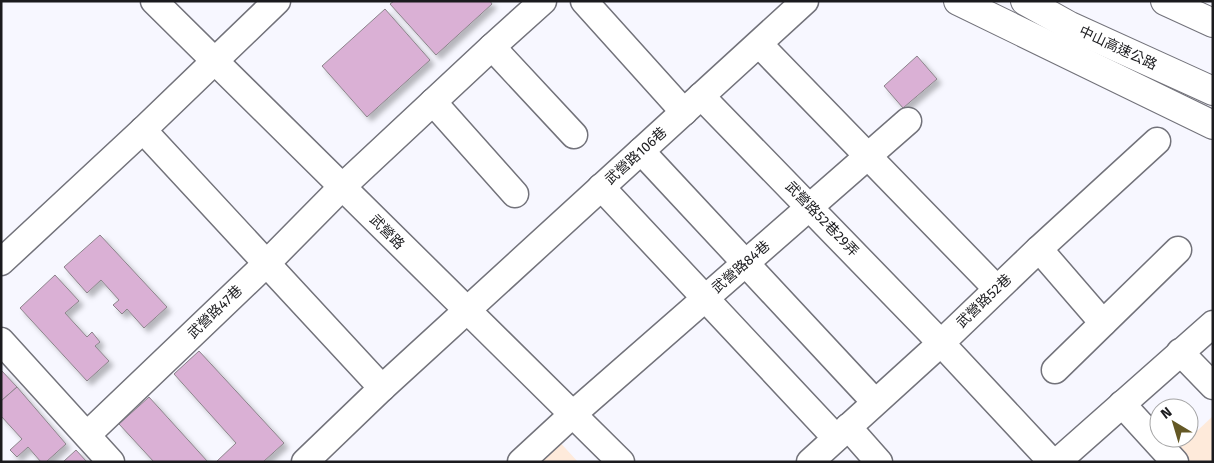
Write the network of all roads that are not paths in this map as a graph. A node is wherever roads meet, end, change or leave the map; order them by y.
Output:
1 (154, 1) edge
2 (277, 1) edge
3 (543, 1) edge
4 (584, 1) edge
5 (805, 1) edge
6 (958, 1) edge
7 (1025, 1) edge
8 (1165, 1) edge
9 (1213, 23) edge
10 (759, 44) junction
11 (492, 47) junction
12 (215, 60) junction
13 (1213, 91) edge
14 (433, 102) junction
15 (692, 104) junction
16 (908, 120) dead end
17 (1213, 125) edge
18 (143, 130) junction
19 (574, 135) dead end
20 (1157, 141) dead end
21 (641, 152) junction
22 (867, 156) junction
23 (342, 187) junction
24 (601, 187) junction
25 (515, 194) dead end
26 (810, 206) junction
27 (1039, 249) junction
28 (1178, 250) dead end
29 (1, 262) edge
30 (266, 263) junction
31 (745, 263) junction
32 (997, 288) junction
33 (706, 298) junction
34 (467, 310) junction
35 (1103, 323) junction
36 (1213, 324) edge
37 (1, 341) edge
38 (941, 343) junction
39 (1180, 352) junction
40 (1055, 370) dead end
41 (1213, 386) edge
42 (382, 388) junction
43 (875, 402) junction
44 (1122, 404) junction
45 (573, 414) junction
46 (842, 432) junction
47 (87, 435) junction
48 (111, 462) edge
49 (305, 462) edge
50 (521, 462) edge
51 (621, 462) edge
52 (810, 462) edge
53 (879, 462) edge
54 (1052, 462) edge
55 (1056, 462) edge
56 (1175, 462) edge

1 - 12 street, 武營路
2 - 12 street
3 - 11 street, 武營路47巷
4 - 15 street, 武營路52巷29弄
5 - 10 street, 武營路106巷
6 - 17 highway
7 - 13 highway, 中山高速公路
8 - 9 highway
10 - 15 street, 武營路106巷
10 - 22 street
11 - 14 street, 武營路47巷
11 - 19 street
12 - 18 street
12 - 23 street, 武營路
14 - 23 street, 武營路47巷
14 - 25 street
15 - 21 street, 武營路106巷
15 - 26 street, 武營路52巷29弄
16 - 22 street, 武營路84巷
18 - 29 street
18 - 30 street
20 - 27 street, 武營路52巷
21 - 24 street, 武營路106巷
21 - 31 street
22 - 26 street, 武營路84巷
22 - 32 street
23 - 30 street, 武營路47巷
23 - 34 street, 武營路
24 - 33 street
24 - 34 street, 武營路106巷
26 - 31 street, 武營路84巷
26 - 38 street, 武營路52巷29弄
27 - 32 street, 武營路52巷
27 - 35 street
28 - 35 street
30 - 42 street
30 - 47 street, 武營路47巷
31 - 33 street, 武營路84巷
31 - 43 street
32 - 38 street, 武營路52巷
33 - 45 street, 武營路84巷
33 - 46 street
34 - 42 street, 武營路106巷
34 - 45 street, 武營路
35 - 40 street
36 - 39 street
37 - 47 street
38 - 43 street, 武營路52巷
38 - 54 street, 武營路52巷29弄
39 - 41 street
39 - 44 street
42 - 49 street, 武營路106巷
43 - 46 street, 武營路52巷
44 - 55 street
44 - 56 street
45 - 50 street, 武營路84巷
45 - 51 street, 武營路
46 - 52 street, 武營路52巷
46 - 53 street
47 - 48 street

